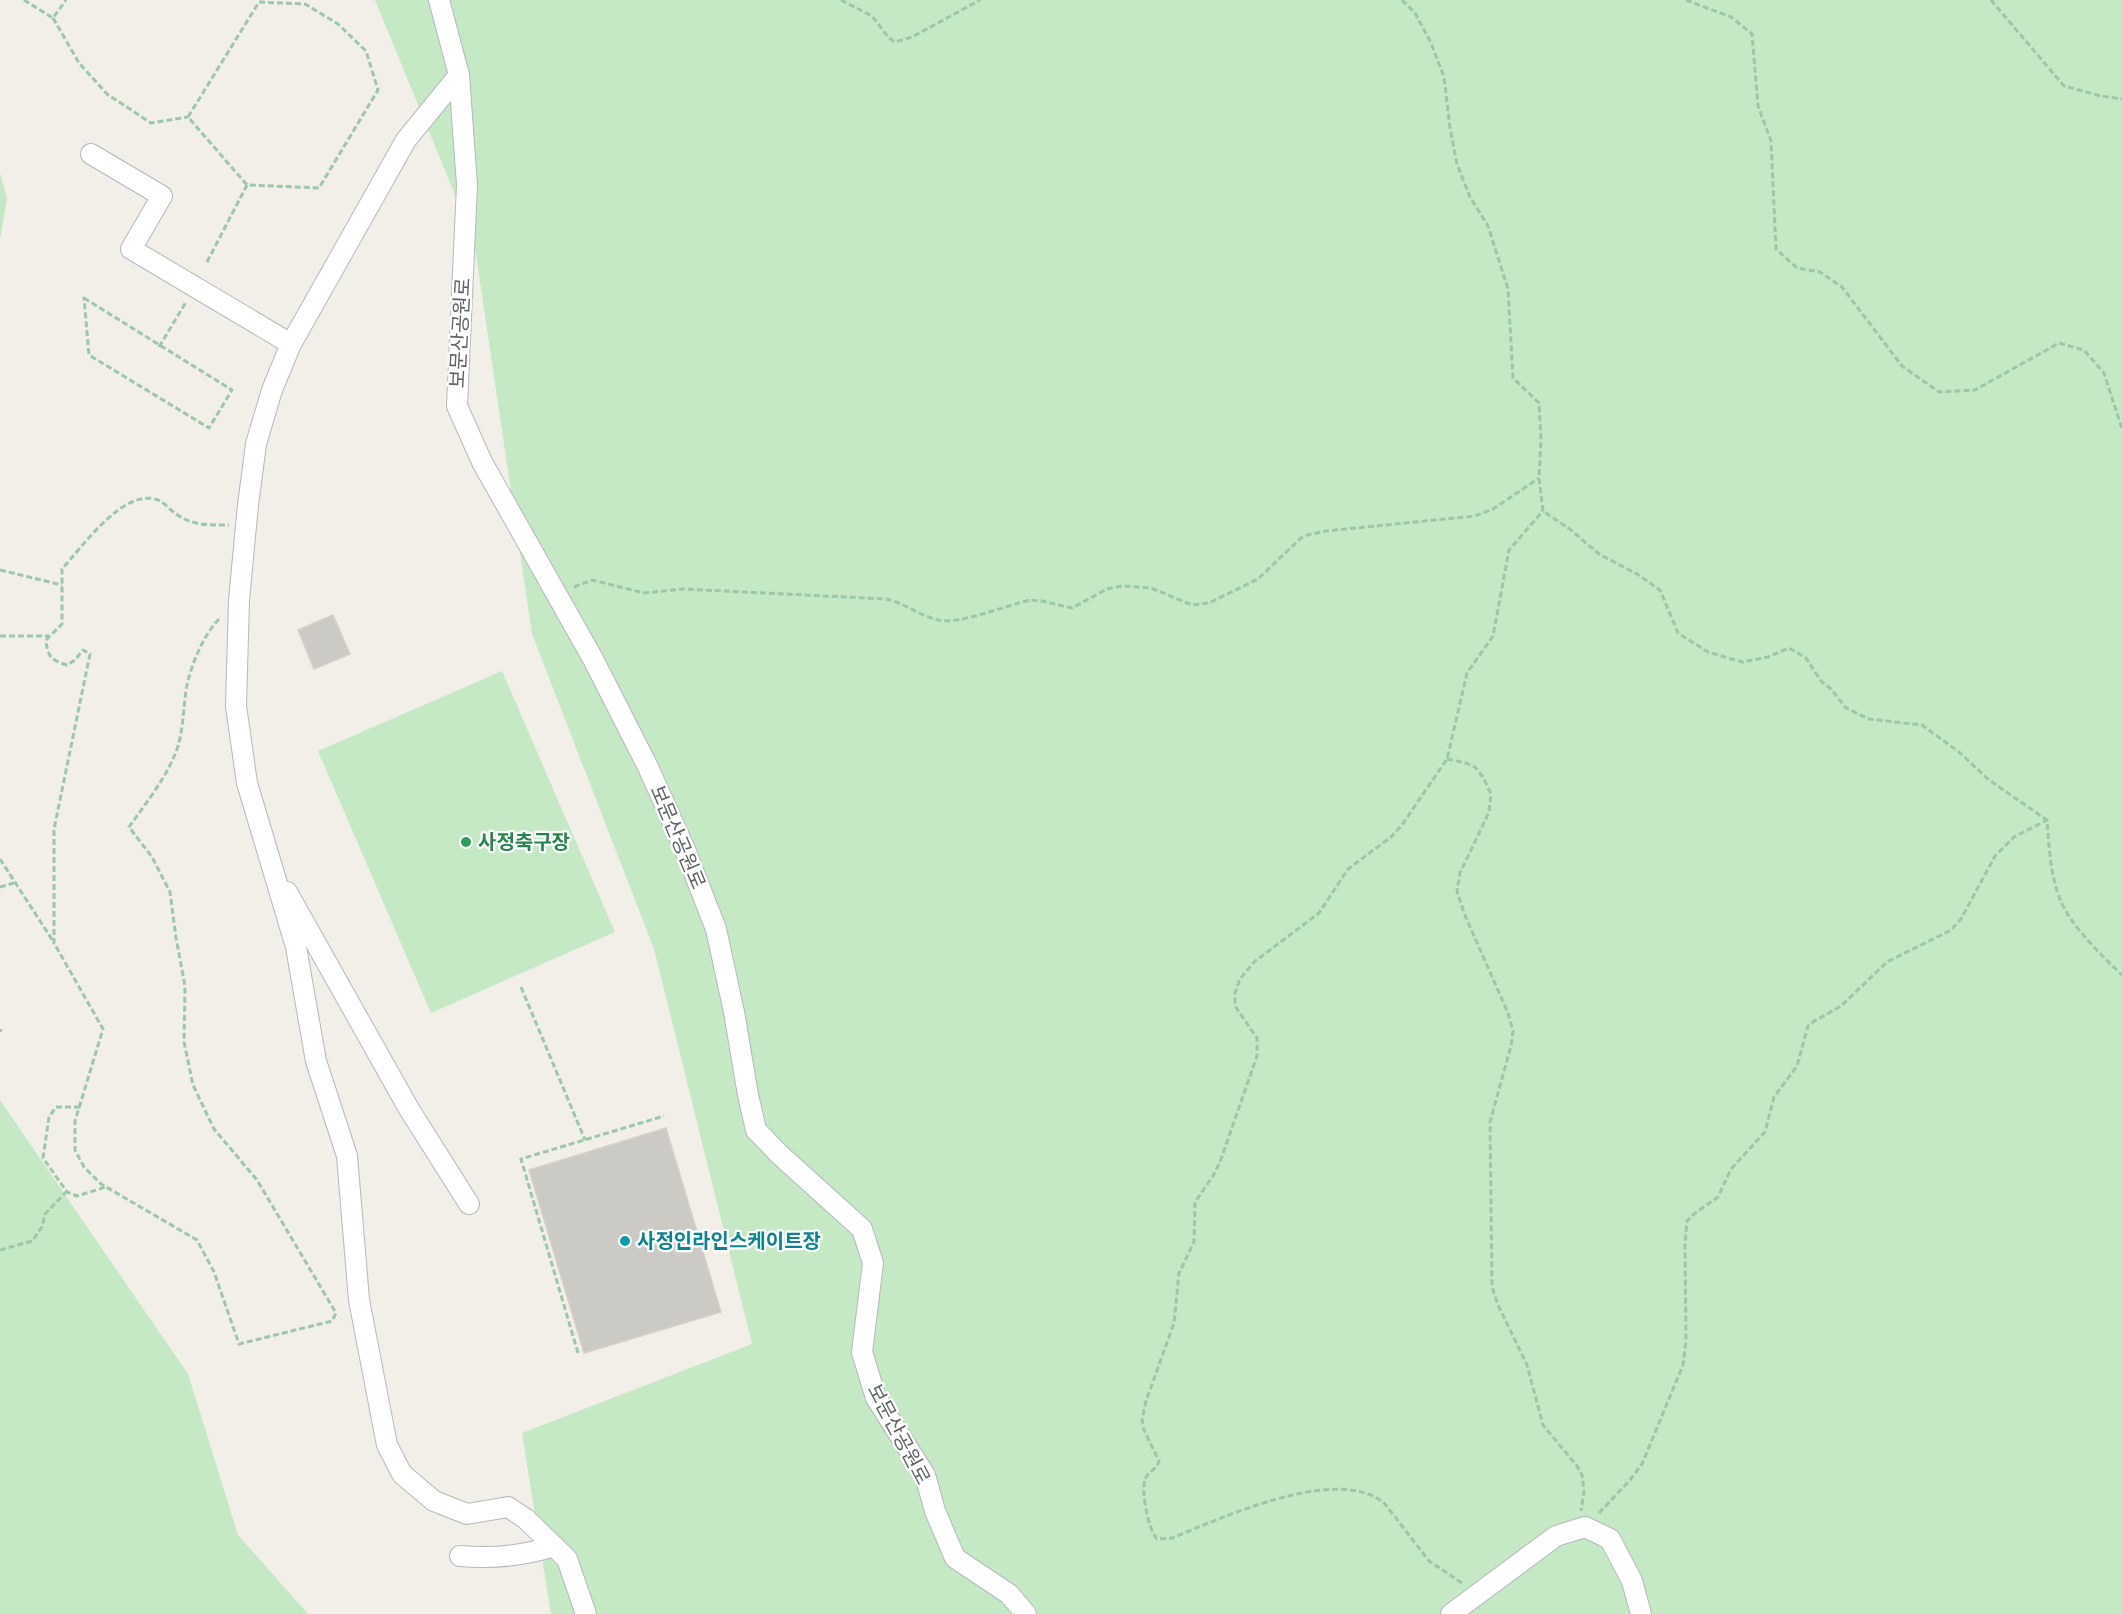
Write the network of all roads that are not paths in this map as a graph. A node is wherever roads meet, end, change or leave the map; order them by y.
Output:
1 (439, 0) edge
2 (459, 75) junction
3 (91, 154) dead end
4 (291, 344) junction
5 (269, 861) junction
6 (469, 1204) dead end
7 (554, 1546) junction
8 (460, 1556) dead end
9 (586, 1614) edge
10 (1026, 1614) edge
11 (1451, 1614) edge
12 (1641, 1614) edge

1 - 2 street, 보문산공원로
2 - 4 street
2 - 10 street, 보문산공원로
3 - 4 street
4 - 5 street
5 - 6 street
5 - 7 street
7 - 8 street
7 - 9 street
11 - 12 street

